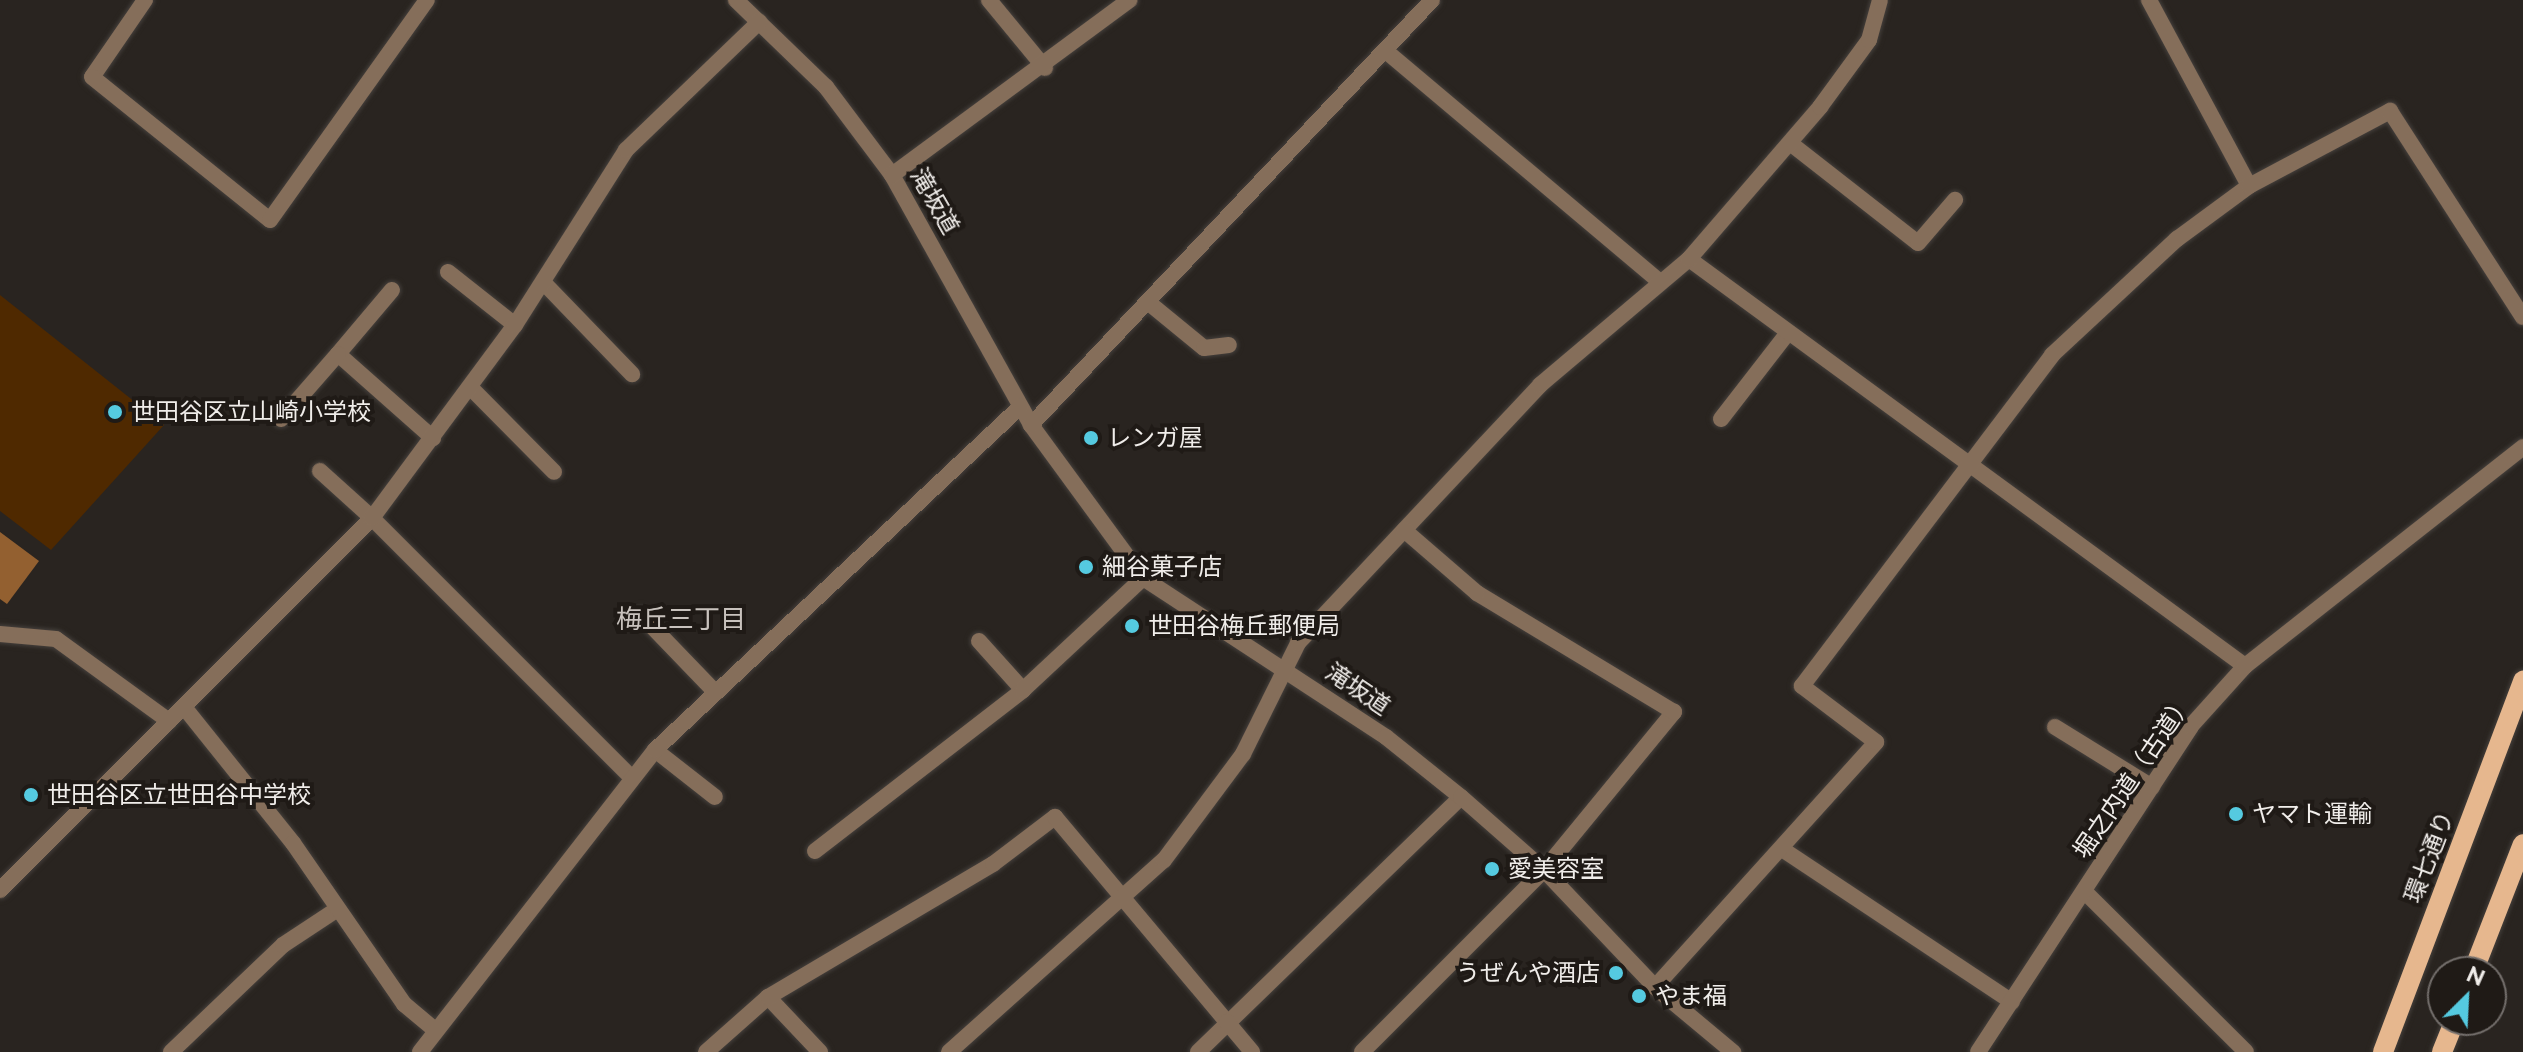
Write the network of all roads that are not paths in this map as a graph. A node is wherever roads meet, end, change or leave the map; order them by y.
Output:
1 (145, 0) edge
2 (427, 0) edge
3 (736, 0) edge
4 (989, 0) edge
5 (1129, 0) edge
6 (1432, 0) edge
7 (1880, 0) edge
8 (2149, 0) edge
9 (759, 22) junction
10 (1387, 52) junction
11 (1045, 68) junction
12 (1790, 143) junction
13 (892, 175) junction
14 (2249, 186) junction
15 (1955, 200) dead end
16 (1689, 259) junction
17 (448, 272) dead end
18 (1660, 282) junction
19 (544, 283) junction
20 (392, 290) dead end
21 (1149, 303) junction
22 (2523, 317) edge
23 (515, 325) junction
24 (1787, 334) junction
25 (1229, 345) dead end
26 (338, 354) junction
27 (632, 374) dead end
28 (471, 388) junction
29 (1020, 407) junction
30 (281, 419) dead end
31 (1721, 419) dead end
32 (1031, 425) junction
33 (433, 438) junction
34 (2523, 447) edge
35 (1971, 464) junction
36 (320, 471) dead end
37 (554, 472) dead end
38 (372, 518) junction
39 (1404, 530) junction
40 (1143, 578) junction
41 (641, 615) dead end
42 (0, 634) edge
43 (979, 641) dead end
44 (2245, 666) junction
45 (1283, 668) junction
46 (2523, 681) edge
47 (1023, 690) junction
48 (716, 693) junction
49 (184, 707) junction
50 (169, 721) junction
51 (2055, 727) dead end
52 (655, 750) junction
53 (632, 778) junction
54 (2152, 787) junction
55 (715, 797) dead end
56 (1461, 797) junction
57 (2523, 844) edge
58 (1782, 849) junction
59 (815, 851) dead end
60 (1544, 870) junction
61 (0, 890) edge
62 (2084, 891) junction
63 (1123, 895) junction
64 (336, 910) junction
65 (2479, 956) edge
66 (1655, 987) junction
67 (768, 997) junction
68 (2012, 1002) junction
69 (1227, 1022) junction
70 (435, 1030) junction
71 (171, 1052) edge
72 (420, 1052) edge
73 (706, 1052) edge
74 (820, 1052) edge
75 (949, 1052) edge
76 (1198, 1052) edge
77 (1252, 1052) edge
78 (1362, 1052) edge
79 (1733, 1052) edge
80 (1978, 1052) edge
81 (2246, 1052) edge
82 (2383, 1052) edge

1 - 2 street
3 - 9 street, 滝坂道
4 - 11 street
5 - 11 street
6 - 10 street
7 - 12 street
8 - 14 street
9 - 13 street, 滝坂道
9 - 19 street
10 - 18 street
10 - 21 street
11 - 13 street
12 - 15 street
12 - 16 street
13 - 29 street, 滝坂道
14 - 22 street
14 - 35 street
16 - 18 street
16 - 24 street
17 - 23 street
18 - 39 street
19 - 23 street
19 - 27 street
20 - 26 street
21 - 25 street
21 - 32 street
23 - 28 street
24 - 31 street
24 - 35 street
26 - 30 street
26 - 33 street
28 - 33 street
28 - 37 street
29 - 32 street, 滝坂道
29 - 48 street
32 - 40 street, 滝坂道
33 - 38 street
34 - 44 street, 堀之内道（古道）
35 - 44 street
35 - 58 street
36 - 38 street
38 - 49 street
38 - 53 street
39 - 45 street
39 - 60 street
40 - 45 street, 滝坂道
40 - 47 street
41 - 48 street
42 - 50 street
43 - 47 street
44 - 54 street, 堀之内道（古道）
45 - 56 street, 滝坂道
45 - 63 street
46 - 82 main road, 環七通り
47 - 59 street
48 - 52 street
49 - 50 street
49 - 64 street
50 - 61 street
51 - 54 street
52 - 53 street
52 - 55 street
53 - 70 street
54 - 62 street, 堀之内道（古道）
56 - 60 street, 滝坂道
56 - 69 street
57 - 65 main road
58 - 66 street
58 - 68 street
60 - 66 street, 滝坂道
60 - 78 street
62 - 68 street, 堀之内道（古道）
62 - 81 street
63 - 67 street
63 - 69 street
63 - 75 street
64 - 70 street
64 - 71 street
66 - 79 street, 滝坂道
67 - 73 street
67 - 74 street
68 - 80 street, 堀之内道（古道）
69 - 76 street
69 - 77 street
70 - 72 street

